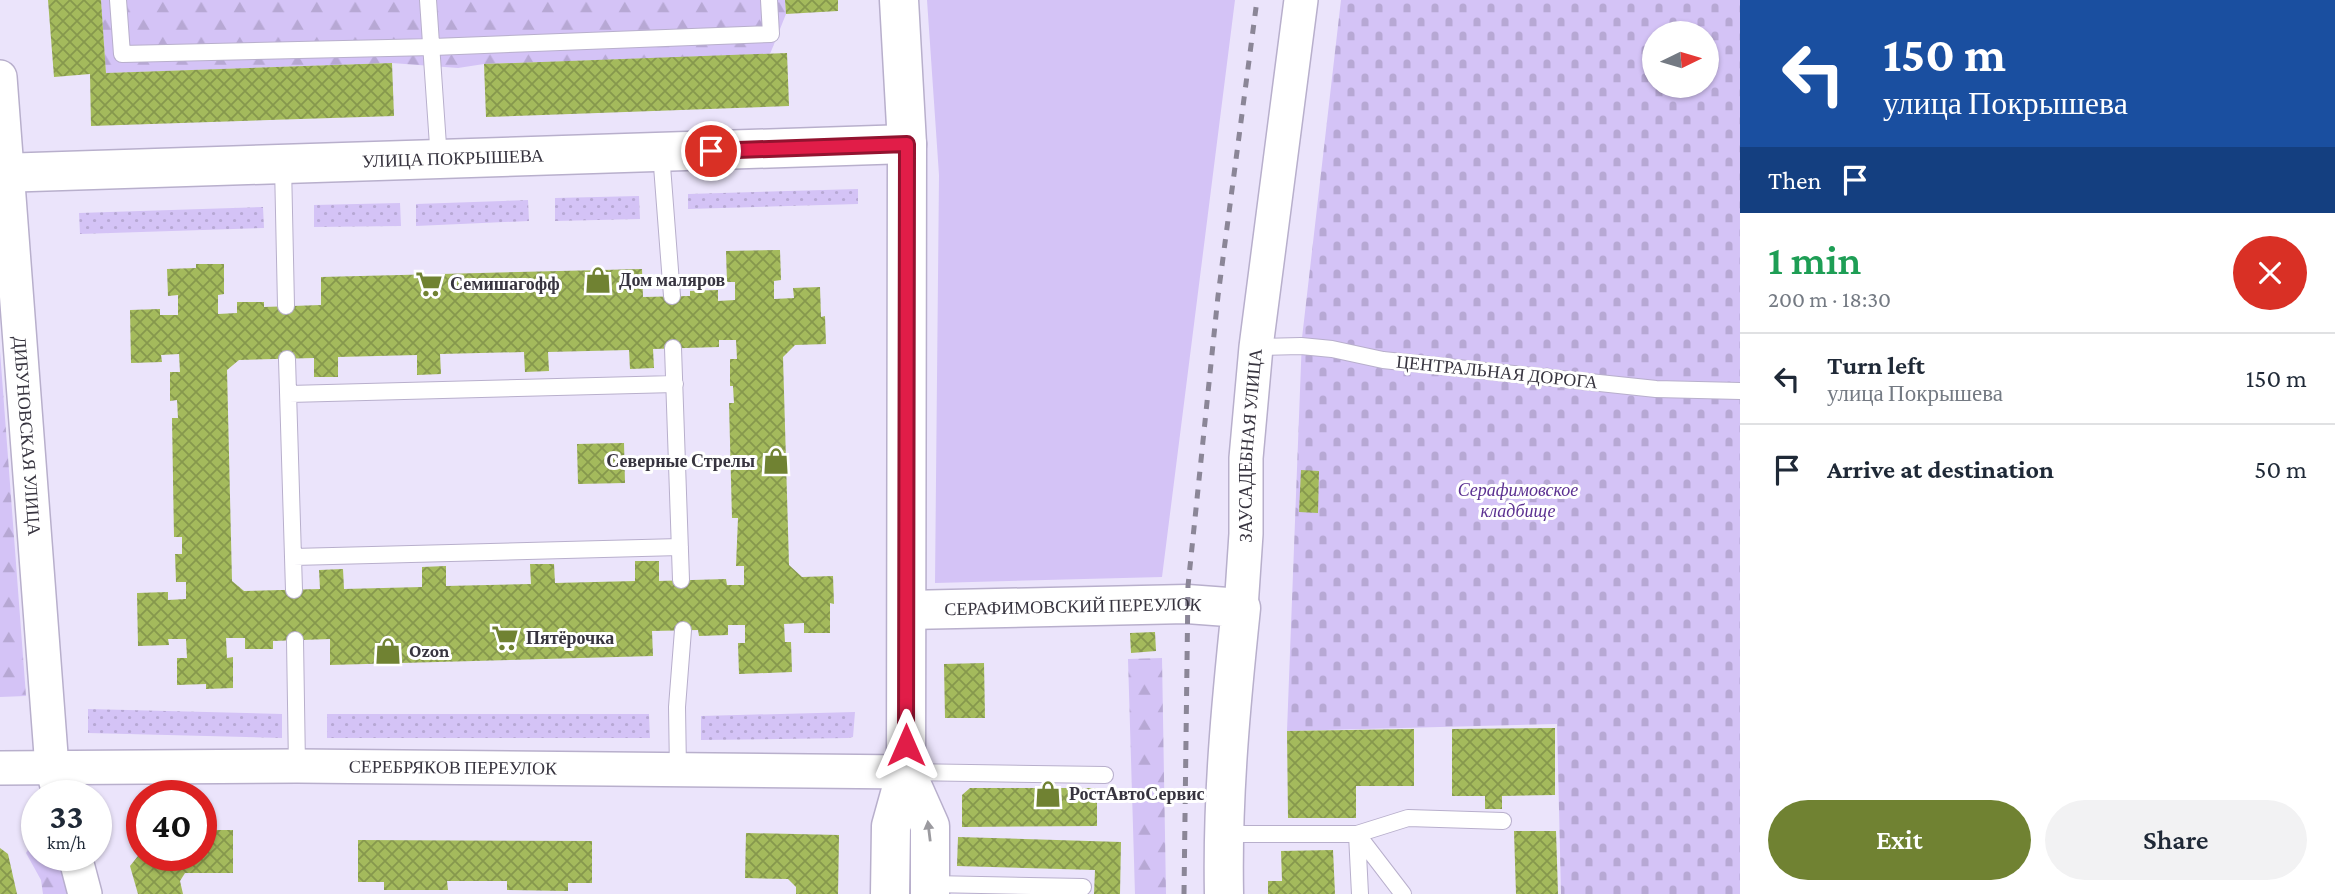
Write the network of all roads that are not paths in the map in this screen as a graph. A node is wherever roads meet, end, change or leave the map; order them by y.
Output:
1 (118, 0) edge
2 (428, 0) edge
3 (769, 0) edge
4 (899, 0) edge
5 (1301, 0) edge
6 (433, 47) junction
7 (0, 78) edge
8 (907, 144) junction
9 (661, 153) junction
10 (439, 160) junction
11 (283, 165) junction
12 (4, 173) edge
13 (672, 296) dead end
14 (286, 306) dead end
15 (1256, 347) junction
16 (673, 348) dead end
17 (287, 359) dead end
18 (675, 384) junction
19 (1740, 391) edge
20 (289, 394) junction
21 (680, 547) junction
22 (293, 557) junction
23 (681, 580) dead end
24 (294, 590) dead end
25 (1241, 608) junction
26 (906, 610) junction
27 (683, 630) dead end
28 (295, 640) dead end
29 (297, 766) junction
30 (0, 768) edge
31 (678, 770) junction
32 (906, 772) junction
33 (1105, 775) dead end
34 (48, 780) edge
35 (56, 780) edge
36 (86, 780) edge
37 (1503, 821) dead end
38 (1223, 834) junction
39 (1357, 834) junction
40 (79, 871) edge
41 (1083, 887) dead end
42 (930, 889) edge
43 (85, 894) edge
44 (890, 894) edge
45 (1224, 894) edge
46 (1360, 894) edge
47 (1403, 894) edge

1 - 6 lane
2 - 6 lane
3 - 6 lane
4 - 8 street
5 - 15 street, ЗАУСАДЕБНАЯ УЛИЦА
6 - 10 lane
7 - 12 street, ДИБУНОВСКАЯ УЛИЦА
8 - 9 street, УЛИЦА ПОКРЫШЕВА
8 - 26 street
9 - 10 street, УЛИЦА ПОКРЫШЕВА
9 - 13 lane
10 - 11 street, УЛИЦА ПОКРЫШЕВА
11 - 12 street, УЛИЦА ПОКРЫШЕВА
11 - 14 lane
12 - 35 street, ДИБУНОВСКАЯ УЛИЦА
15 - 19 lane, ЦЕНТРАЛЬНАЯ ДОРОГА
15 - 25 street, ЗАУСАДЕБНАЯ УЛИЦА
16 - 18 lane
17 - 20 lane
18 - 20 lane
18 - 21 lane
20 - 22 lane
21 - 22 lane
21 - 23 lane
22 - 24 lane
25 - 26 street, СЕРАФИМОВСКИЙ ПЕРЕУЛОК
25 - 38 street, ЗАУСАДЕБНАЯ УЛИЦА
26 - 32 street
27 - 31 lane
28 - 29 lane
29 - 31 street, СЕРЕБРЯКОВ ПЕРЕУЛОК
29 - 36 street, СЕРЕБРЯКОВ ПЕРЕУЛОК
30 - 34 street, СЕРЕБРЯКОВ ПЕРЕУЛОК
31 - 32 street, СЕРЕБРЯКОВ ПЕРЕУЛОК
32 - 33 lane
42 -> 32 street
32 - 44 street
37 - 39 lane
38 - 39 lane
38 - 45 street, ЗАУСАДЕБНАЯ УЛИЦА
39 - 46 lane
39 - 47 lane
40 - 43 street
41 - 42 lane

